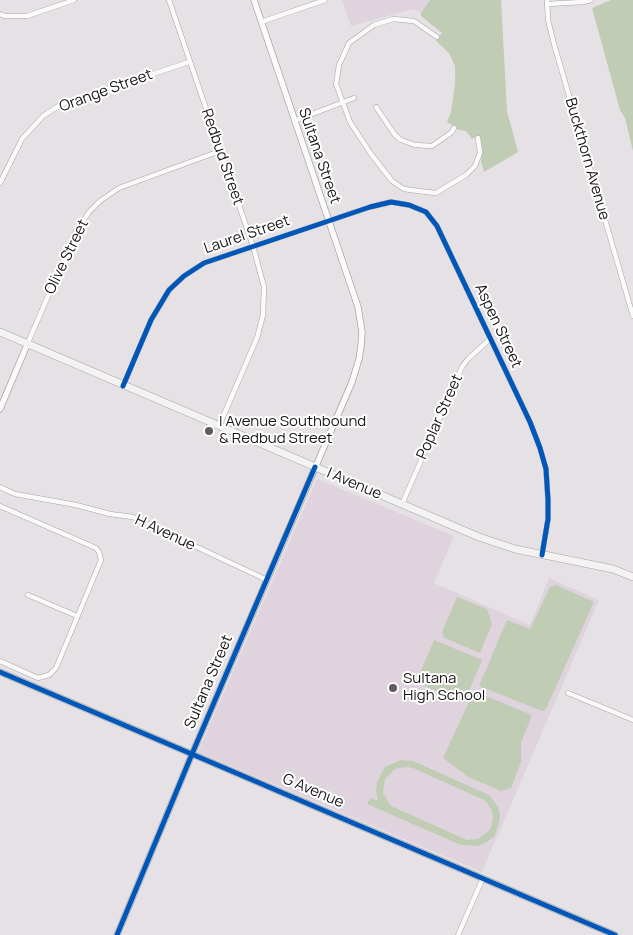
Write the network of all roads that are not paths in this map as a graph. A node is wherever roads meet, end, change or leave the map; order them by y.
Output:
1 (74, 0) edge
2 (169, 0) edge
3 (254, 0) edge
4 (326, 0) edge
5 (591, 0) edge
6 (547, 2) edge
7 (0, 14) edge
8 (261, 22) junction
9 (437, 37) dead end
10 (189, 62) junction
11 (354, 98) dead end
12 (342, 102) junction
13 (376, 107) dead end
14 (294, 120) junction
15 (454, 128) dead end
16 (478, 138) dead end
17 (220, 151) junction
18 (0, 183) edge
19 (328, 220) junction
20 (253, 246) junction
21 (633, 316) edge
22 (0, 332) edge
23 (490, 339) junction
24 (27, 345) junction
25 (123, 386) junction
26 (0, 409) edge
27 (219, 426) junction
28 (315, 467) junction
29 (0, 487) edge
30 (402, 504) junction
31 (0, 506) edge
32 (542, 555) junction
33 (633, 577) edge
34 (267, 580) junction
35 (28, 595) dead end
36 (77, 616) junction
37 (0, 661) edge
38 (0, 672) edge
39 (568, 693) dead end
40 (633, 720) edge
41 (192, 754) junction
42 (483, 878) junction
43 (117, 935) edge
44 (458, 935) edge
45 (615, 935) edge

1 - 7 street
2 - 10 street, Redbud Street
3 - 8 street, Sultana Street
4 - 8 street
5 - 6 street
6 - 21 street, Buckthorn Avenue
8 - 14 street, Sultana Street
9 - 12 street
10 - 17 street, Redbud Street
10 - 18 street, Orange Street
11 - 12 street
12 - 14 street
12 - 16 street
13 - 15 street
14 - 19 street, Sultana Street
17 - 20 street, Redbud Street
17 - 24 street, Olive Street
19 - 20 street, Laurel Street
19 - 23 street, Aspen Street
19 - 28 street, Sultana Street
20 - 25 street, Laurel Street
20 - 27 street, Redbud Street
22 - 24 main road, I Avenue
23 - 30 street, Poplar Street
23 - 32 street, Aspen Street
24 - 25 main road, I Avenue
24 - 26 street, Olive Street
25 - 27 main road, I Avenue
27 - 28 main road, I Avenue
28 - 30 main road, I Avenue
28 - 34 street, Sultana Street
29 - 34 street, H Avenue
30 - 32 main road, I Avenue
31 - 36 street
32 - 33 main road, I Avenue
34 - 41 street, Sultana Street
35 - 36 street
36 - 37 street
38 - 41 street, G Avenue
39 - 40 street
41 - 42 street, G Avenue
41 - 43 street, Sultana Street
42 - 44 street
42 - 45 street, G Avenue

